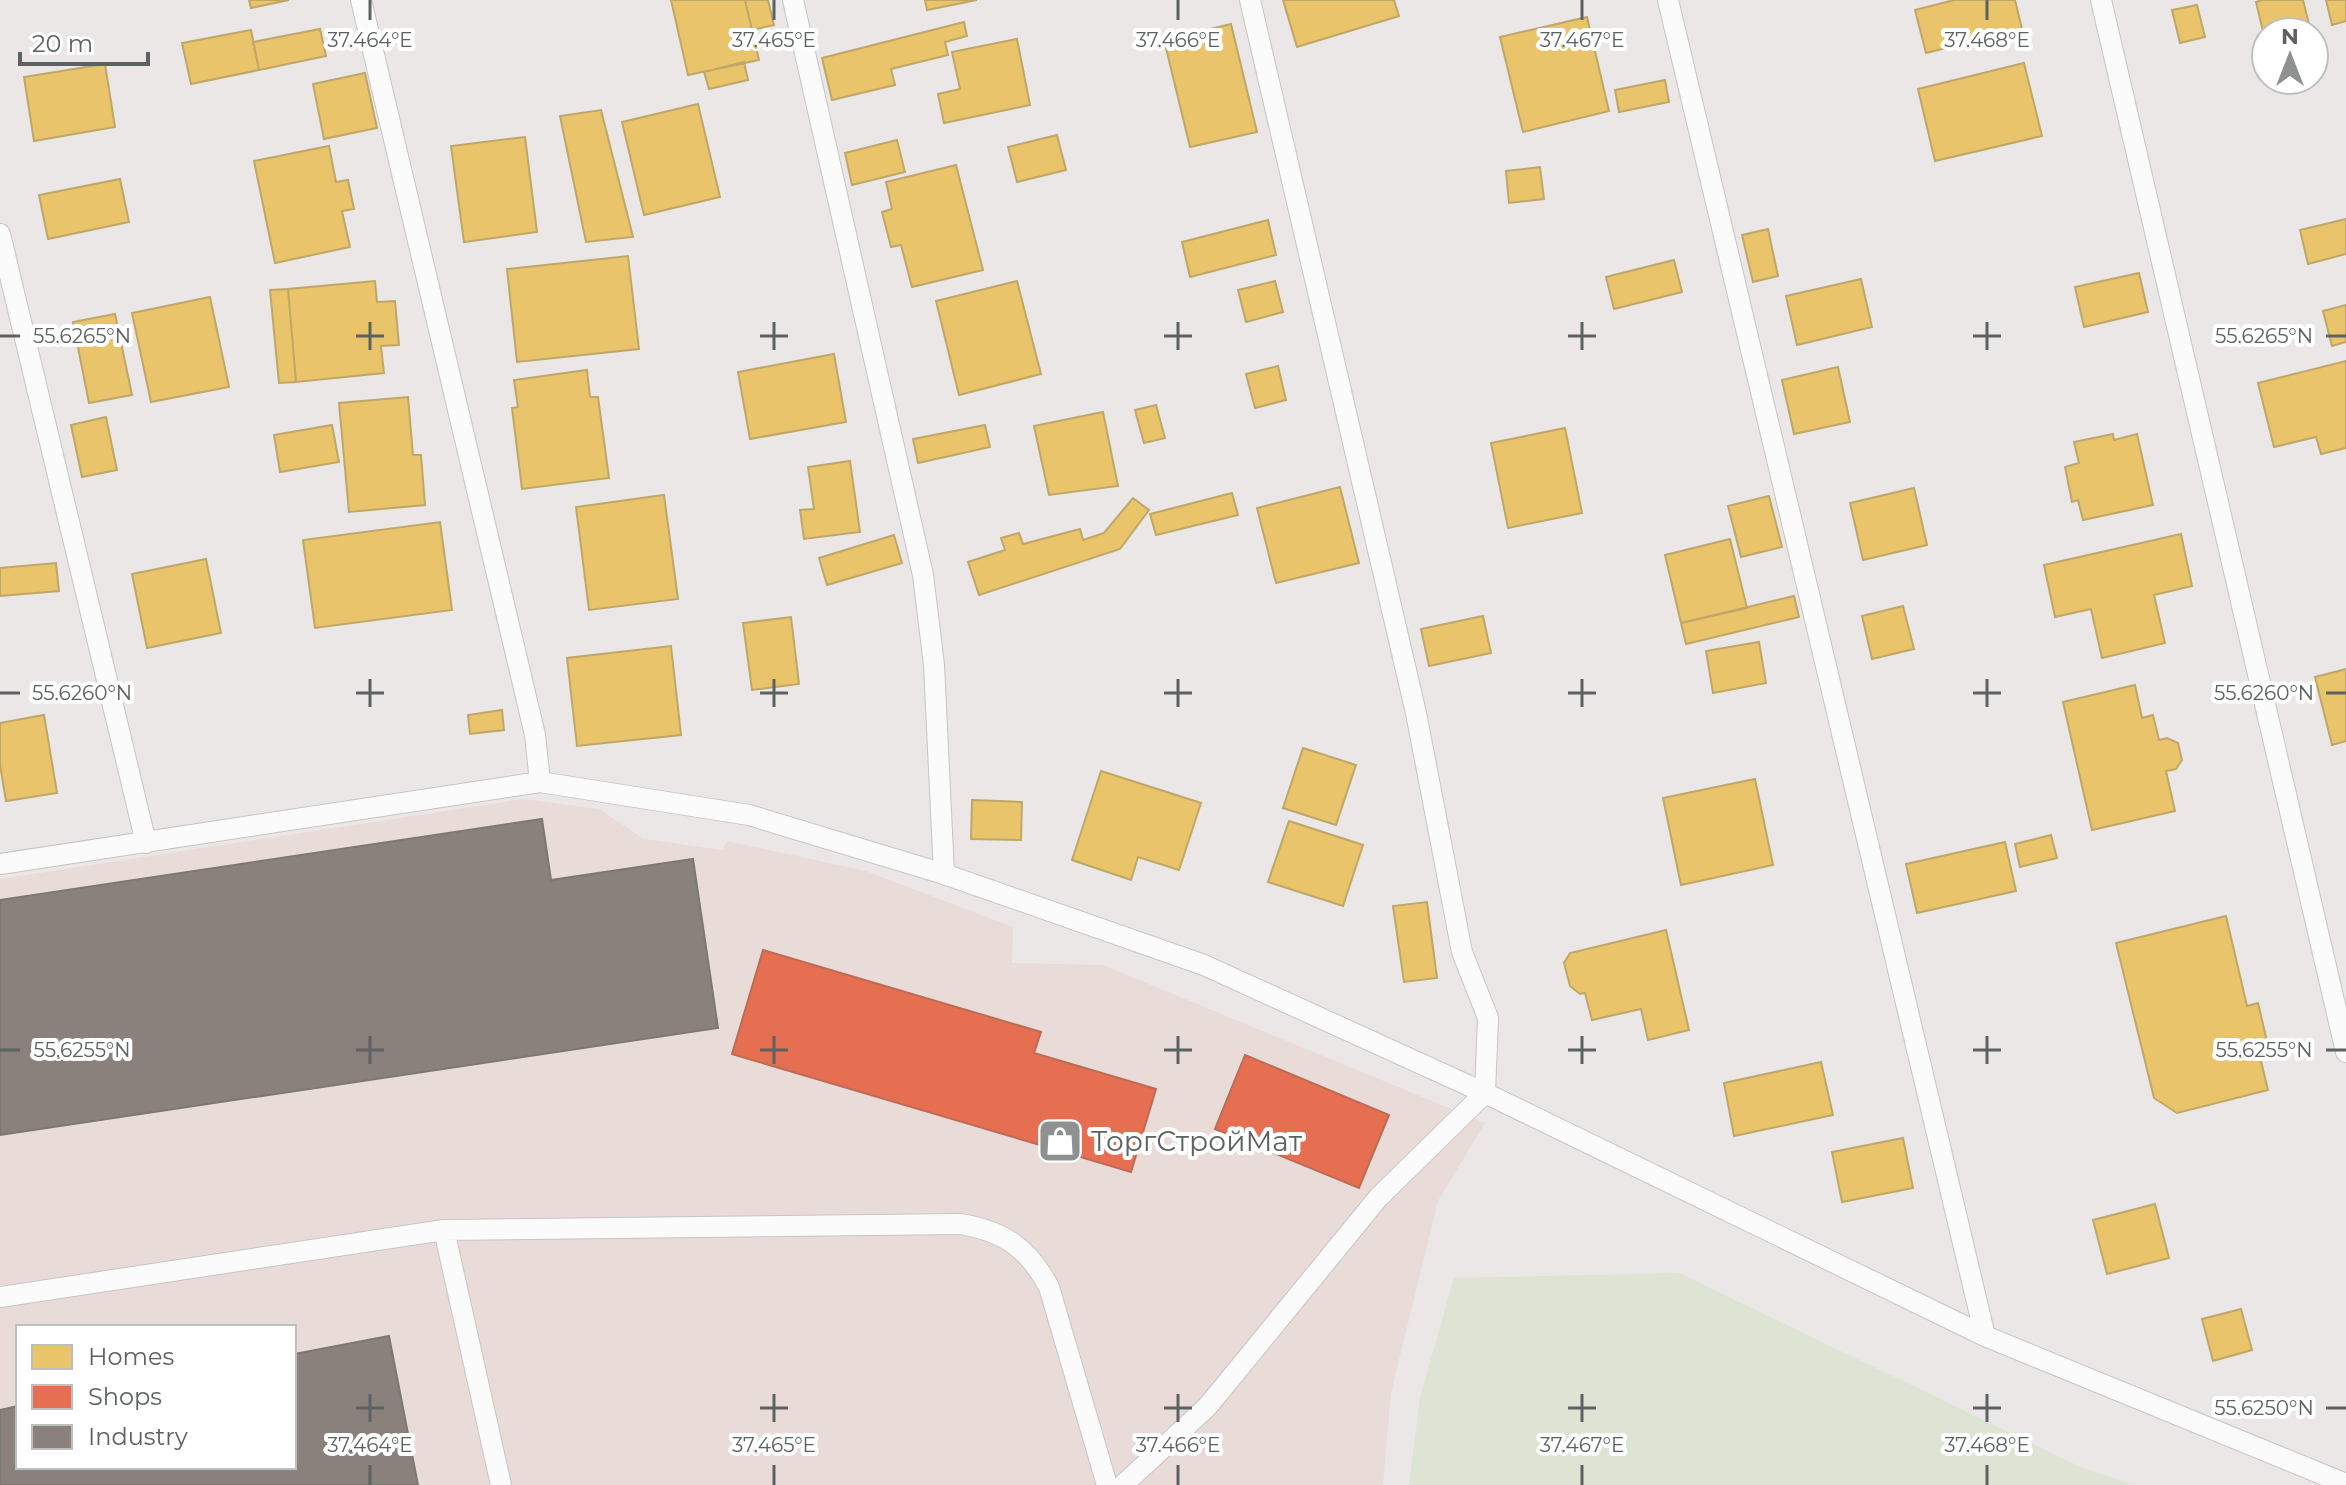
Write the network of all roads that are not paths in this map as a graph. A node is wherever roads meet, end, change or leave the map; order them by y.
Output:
1 (361, 0) edge
2 (793, 0) edge
3 (1250, 0) edge
4 (1668, 0) edge
5 (2101, 0) edge
6 (0, 234) edge
7 (540, 782) junction
8 (146, 843) junction
9 (0, 864) edge
10 (944, 874) junction
11 (2346, 1052) edge
12 (1485, 1093) junction
13 (444, 1230) junction
14 (0, 1297) edge
15 (1985, 1336) junction
16 (2346, 1484) edge
17 (501, 1485) edge
18 (1107, 1485) edge
19 (1123, 1485) edge

1 - 7 lane
2 - 10 lane
3 - 12 lane
4 - 15 lane
5 - 11 lane
6 - 8 lane
7 - 8 lane
7 - 10 lane
8 - 9 lane
10 - 12 lane
12 - 15 lane
12 - 19 lane
13 - 14 lane
13 - 17 lane
13 - 18 lane
15 - 16 lane

